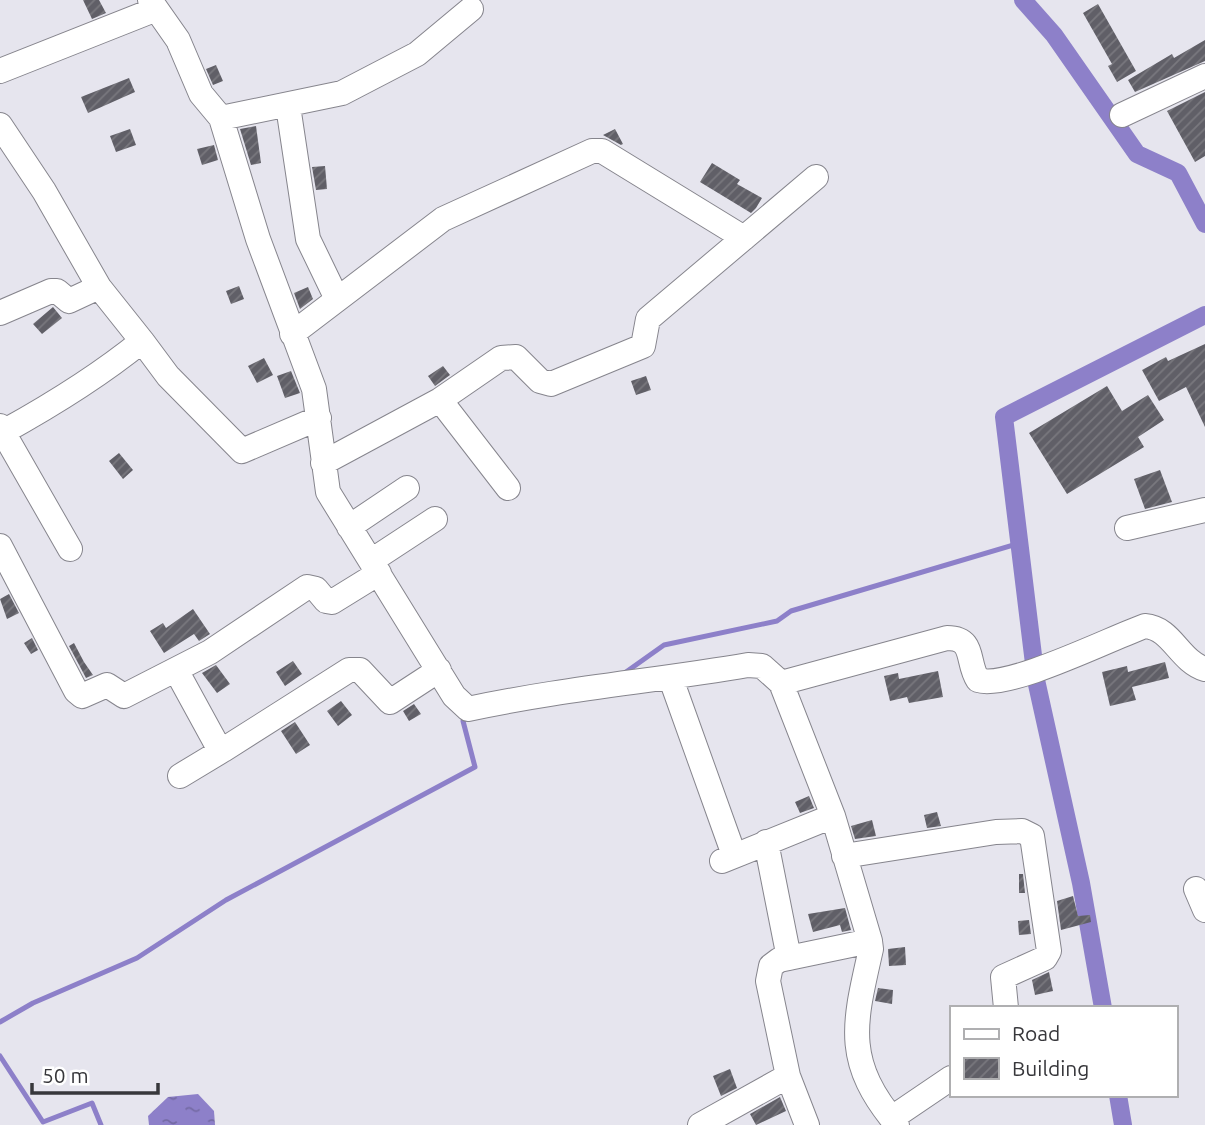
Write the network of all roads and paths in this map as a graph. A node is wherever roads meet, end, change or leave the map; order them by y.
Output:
1 (152, 5) edge
2 (471, 9) dead end
3 (0, 71) edge
4 (1205, 76) edge
5 (288, 106) junction
6 (1122, 115) dead end
7 (221, 118) junction
8 (0, 125) edge
9 (816, 177) dead end
10 (744, 238) junction
11 (99, 287) junction
12 (338, 299) junction
13 (0, 313) edge
14 (292, 334) junction
15 (142, 341) junction
16 (440, 400) junction
17 (319, 418) junction
18 (4, 441) edge
19 (323, 463) junction
20 (407, 488) dead end
21 (508, 488) dead end
22 (1205, 510) edge
23 (435, 519) dead end
24 (349, 527) junction
25 (1127, 528) dead end
26 (0, 546) edge
27 (70, 549) dead end
28 (375, 567) junction
29 (1205, 669) edge
30 (176, 670) junction
31 (439, 670) junction
32 (671, 678) junction
33 (781, 683) junction
34 (223, 750) junction
35 (180, 776) dead end
36 (833, 816) junction
37 (766, 842) junction
38 (844, 856) junction
39 (870, 941) junction
40 (789, 958) junction
41 (1006, 1006) edge
42 (788, 1076) junction
43 (950, 1079) edge
44 (894, 1121) edge
45 (700, 1125) edge
46 (807, 1125) edge

1 - 3 street
1 - 7 street
2 - 5 street
4 - 6 street
5 - 7 street
5 - 12 street
7 - 14 street
8 - 11 street
9 - 10 street
10 - 12 street
10 - 16 street
11 - 13 street
11 - 15 street
12 - 14 street
14 - 17 street
15 - 17 street
15 - 18 street
16 - 19 street
16 - 21 street
17 - 19 street
18 - 27 street
19 - 24 street
20 - 24 street
22 - 25 street
23 - 28 street
24 - 28 street
26 - 30 street
28 - 30 street
28 - 31 street
29 - 33 street
30 - 34 street
31 - 32 street
31 - 34 street
32 - 33 street
32 - 37 street
33 - 36 street
34 - 35 street
36 - 37 street
36 - 38 street
37 - 40 street
38 - 39 street
38 - 41 street
39 - 40 street
39 - 44 street
40 - 42 street
42 - 45 street
42 - 46 street
43 - 44 street

